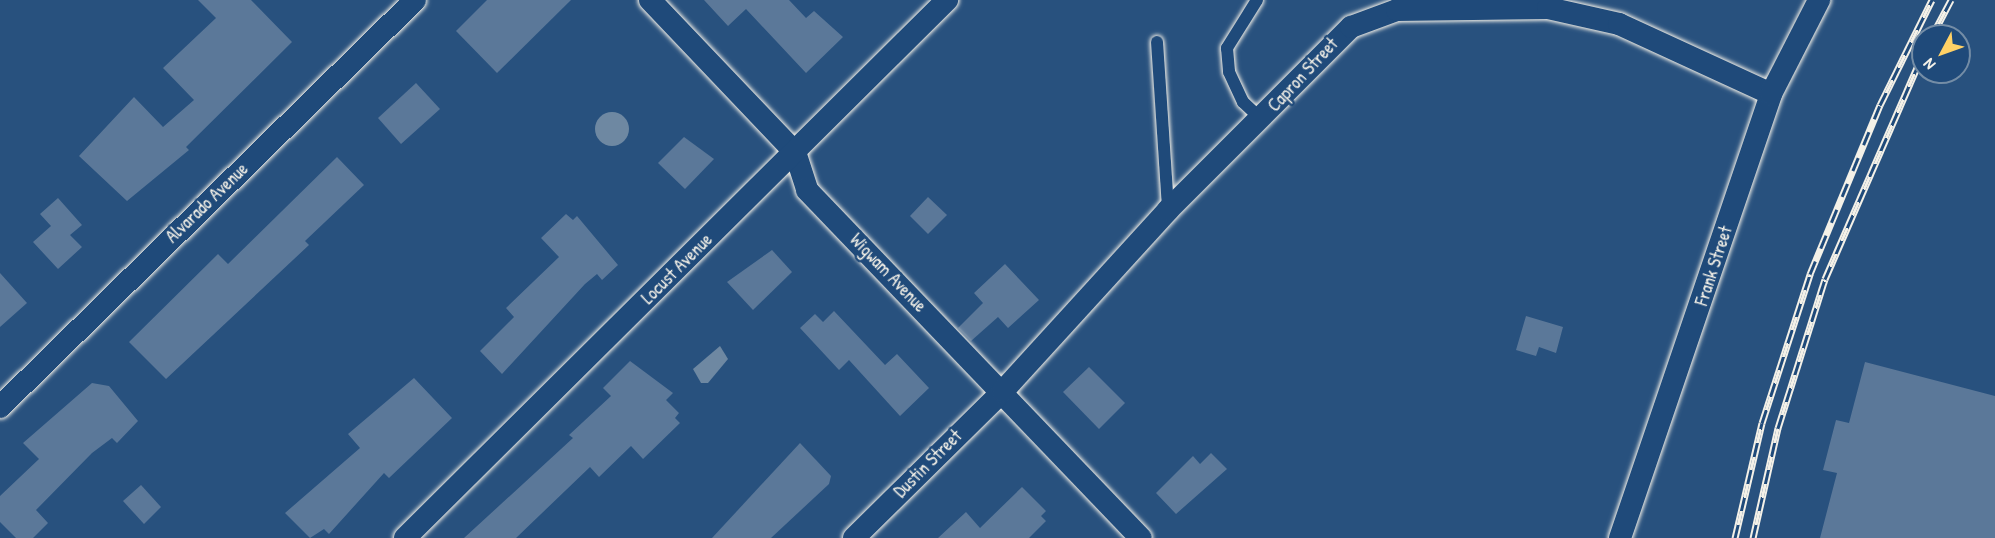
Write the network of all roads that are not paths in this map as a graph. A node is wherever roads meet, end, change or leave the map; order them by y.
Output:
1 (415, 0) edge
2 (650, 0) edge
3 (947, 0) edge
4 (1257, 0) edge
5 (1819, 0) edge
6 (1157, 42) dead end
7 (1771, 94) junction
8 (1261, 119) junction
9 (795, 152) junction
10 (1168, 210) junction
11 (1003, 391) junction
12 (0, 407) edge
13 (405, 538) edge
14 (854, 538) edge
15 (1141, 538) edge
16 (1620, 538) edge

1 - 12 street, Alvarado Avenue
2 - 9 street, Wigwam Avenue
3 - 9 street, Locust Avenue
4 - 8 lane
5 - 7 street, Frank Street
6 - 10 lane
7 - 8 street, Capron Street
7 - 16 street, Frank Street
8 - 10 street, Capron Street
9 - 11 street, Wigwam Avenue
9 - 13 street, Locust Avenue
10 - 11 street, Capron Street
11 - 14 street, Dustin Street
11 - 15 street, Wigwam Avenue

